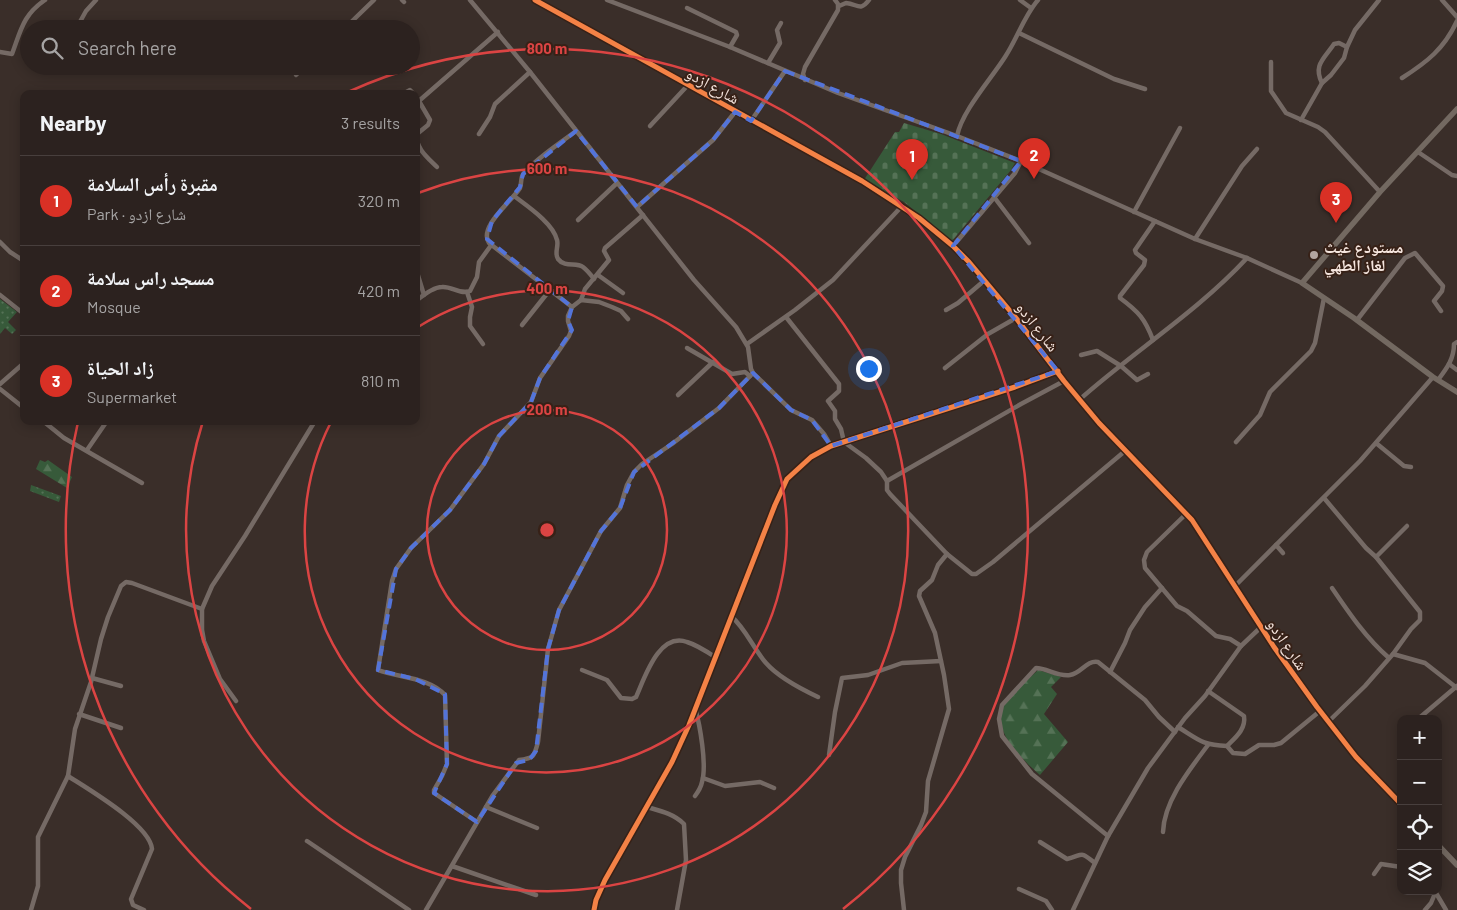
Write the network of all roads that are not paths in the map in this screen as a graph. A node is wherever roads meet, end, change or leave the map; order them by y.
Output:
1 (45, 0) edge
2 (96, 0) edge
3 (374, 0) edge
4 (470, 0) edge
5 (535, 0) edge
6 (607, 0) edge
7 (835, 0) edge
8 (869, 0) edge
9 (1020, 0) edge
10 (1038, 0) edge
11 (1379, 0) edge
12 (1442, 0) edge
13 (839, 6) junction
14 (687, 8) dead end
15 (1031, 8) junction
16 (1457, 17) edge
17 (26, 20) edge
18 (81, 20) edge
19 (353, 20) edge
20 (1457, 21) edge
21 (781, 22) dead end
22 (498, 32) junction
23 (1019, 33) junction
24 (20, 34) edge
25 (730, 47) junction
26 (1347, 47) junction
27 (0, 52) edge
28 (1271, 62) dead end
29 (768, 63) junction
30 (785, 71) junction
31 (530, 72) junction
32 (1402, 78) dead end
33 (805, 80) junction
34 (1322, 83) junction
35 (688, 85) junction
36 (1145, 89) dead end
37 (420, 100) joint
38 (1457, 109) edge
39 (735, 112) junction
40 (1301, 120) junction
41 (751, 121) junction
42 (650, 126) dead end
43 (1180, 128) dead end
44 (420, 131) edge
45 (576, 131) junction
46 (480, 134) dead end
47 (957, 136) junction
48 (420, 146) edge
49 (1257, 149) dead end
50 (1418, 152) junction
51 (1021, 161) junction
52 (437, 167) dead end
53 (1457, 176) edge
54 (617, 183) junction
55 (1380, 192) junction
56 (514, 196) junction
57 (994, 198) junction
58 (902, 206) junction
59 (637, 207) junction
60 (1134, 212) junction
61 (644, 215) junction
62 (578, 220) dead end
63 (1155, 221) junction
64 (1196, 239) junction
65 (0, 242) edge
66 (1029, 243) dead end
67 (492, 244) junction
68 (952, 246) junction
69 (20, 258) edge
70 (1247, 258) junction
71 (596, 277) junction
72 (985, 280) junction
73 (420, 282) edge
74 (1302, 283) junction
75 (549, 291) junction
76 (467, 292) junction
77 (622, 293) dead end
78 (0, 295) edge
79 (424, 296) junction
80 (420, 298) edge
81 (1324, 298) junction
82 (581, 300) junction
83 (572, 308) junction
84 (946, 310) dead end
85 (20, 311) edge
86 (1441, 311) dead end
87 (786, 317) junction
88 (1016, 318) junction
89 (628, 319) dead end
90 (1357, 320) junction
91 (522, 325) dead end
92 (1153, 340) junction
93 (1457, 342) edge
94 (483, 344) dead end
95 (747, 344) junction
96 (687, 348) dead end
97 (1080, 355) dead end
98 (713, 362) junction
99 (1450, 364) junction
100 (20, 366) edge
101 (1121, 366) junction
102 (945, 368) dead end
103 (1457, 370) edge
104 (1058, 371) junction
105 (752, 374) junction
106 (1148, 374) dead end
107 (1435, 379) junction
108 (1064, 382) junction
109 (0, 384) edge
110 (0, 389) edge
111 (1457, 392) edge
112 (678, 395) dead end
113 (1079, 400) junction
114 (20, 405) edge
115 (48, 425) edge
116 (104, 425) edge
117 (313, 425) edge
118 (844, 442) junction
119 (1236, 442) dead end
120 (1376, 443) junction
121 (831, 446) junction
122 (87, 450) junction
123 (1125, 450) junction
124 (1411, 467) dead end
125 (887, 481) junction
126 (142, 483) dead end
127 (1324, 498) junction
128 (1186, 514) junction
129 (1407, 526) dead end
130 (1276, 545) junction
131 (1283, 552) dead end
132 (947, 554) junction
133 (1376, 557) junction
134 (1235, 586) junction
135 (1162, 588) junction
136 (1332, 588) dead end
137 (202, 609) junction
138 (731, 616) junction
139 (1261, 627) junction
140 (1241, 646) junction
141 (1391, 656) junction
142 (715, 657) junction
143 (941, 661) junction
144 (582, 670) dead end
145 (1110, 672) junction
146 (92, 678) junction
147 (120, 686) dead end
148 (1457, 687) edge
149 (1208, 691) junction
150 (818, 697) dead end
151 (236, 702) dead end
152 (695, 708) junction
153 (1320, 711) junction
154 (78, 714) junction
155 (1423, 715) edge
156 (1328, 722) junction
157 (121, 728) dead end
158 (1177, 729) junction
159 (1208, 745) junction
160 (1227, 746) junction
161 (829, 755) dead end
162 (68, 776) junction
163 (703, 778) junction
164 (774, 788) dead end
165 (695, 796) dead end
166 (1397, 800) edge
167 (486, 807) junction
168 (647, 807) junction
169 (477, 822) junction
170 (537, 828) dead end
171 (1163, 832) dead end
172 (1108, 836) junction
173 (307, 841) dead end
174 (1040, 842) dead end
175 (1442, 849) edge
176 (1095, 863) junction
177 (1457, 865) edge
178 (452, 866) junction
179 (1397, 866) edge
180 (1374, 874) dead end
181 (1019, 890) dead end
182 (536, 895) dead end
183 (1435, 895) edge
184 (1438, 895) edge
185 (31, 910) edge
186 (144, 910) edge
187 (409, 910) edge
188 (426, 910) edge
189 (594, 910) edge
190 (676, 910) edge
191 (904, 910) edge
192 (1052, 910) edge
193 (1073, 910) edge
194 (1425, 910) edge
195 (1446, 910) edge

1 - 17 street
2 - 18 street
3 - 19 street
4 - 22 street
5 - 35 street, شارع ازدو
6 - 25 street
7 - 13 street
8 - 13 street
9 - 15 street
10 - 15 street
11 - 26 street
12 - 16 street
13 - 33 street
14 - 25 street
15 - 23 street
20 - 32 street
21 - 29 street
22 - 31 street
22 - 37 street
23 - 36 street
23 - 47 street
24 - 27 street
25 - 29 street
26 - 34 street
26 - 34 street
28 - 40 street
29 - 30 street
30 - 33 street
30 - 41 street
31 - 45 street
31 - 46 street
33 - 47 street
34 - 40 street
35 - 39 street, شارع ازدو
35 - 42 street
37 - 44 street
38 - 50 street
39 - 41 street, شارع ازدو
39 - 59 street
40 - 55 street
41 - 58 street, شارع ازدو
43 - 60 street
45 - 54 street
45 - 56 street
47 - 51 street
48 - 52 street
49 - 64 street
50 - 53 street
50 - 55 street
51 - 57 street
51 - 60 street
54 - 59 street
54 - 62 street
55 - 74 street
56 - 67 street
56 - 71 street
57 - 66 street
57 - 68 street
58 - 68 street, شارع ازدو
58 - 87 street
59 - 61 street
60 - 63 street
61 - 71 street
61 - 95 street
63 - 64 street
63 - 92 street
64 - 70 street
65 - 69 street
67 - 75 street
67 - 76 street
68 - 72 street, شارع ازدو
70 - 74 street
70 - 92 street
71 - 77 street
71 - 82 street
72 - 84 street
72 - 88 street, شارع ازدو
73 - 79 street
74 - 81 street
75 - 83 street
75 - 91 street
76 - 79 street
76 - 94 street
78 - 85 street
79 - 80 street
81 - 90 street
81 - 119 street
82 - 83 street
82 - 89 street
83 - 169 street
86 - 90 street
87 - 95 street
87 - 118 street
88 - 102 street
88 - 104 street, شارع ازدو
90 - 107 street
92 - 101 street
93 - 99 street
95 - 105 street
96 - 98 street
97 - 101 street
98 - 105 street
98 - 112 street
99 - 103 street
99 - 107 street
100 - 109 street
101 - 106 street
101 - 113 street
104 - 108 street, شارع ازدو
104 - 118 street
105 - 121 street
105 - 167 street
107 - 111 street
107 - 120 street
108 - 113 street, شارع ازدو
108 - 125 street
110 - 114 street
113 - 123 street, شارع ازدو
115 - 122 street
116 - 122 street
117 - 137 street
118 - 121 street
118 - 125 street
120 - 124 street
120 - 127 street
121 - 138 street
122 - 126 street
123 - 128 street, شارع ازدو
123 - 132 street
125 - 132 street
127 - 130 street
127 - 133 street
128 - 134 street, شارع ازدو
128 - 135 street
129 - 133 street
130 - 131 street
130 - 134 street
132 - 143 street
133 - 141 street
134 - 139 street, شارع ازدو
135 - 140 street
135 - 145 street
136 - 141 street
137 - 146 street
137 - 151 street
138 - 142 street
138 - 150 street
139 - 140 street
139 - 153 street, شارع ازدو
140 - 149 street
141 - 148 street
141 - 156 street
142 - 144 street
142 - 152 street
143 - 161 street
143 - 191 street
145 - 158 street
145 - 172 street
146 - 147 street
146 - 154 street
148 - 155 street
149 - 158 street
149 - 160 street
152 - 163 street
152 - 168 street
153 - 156 street, شارع ازدو
153 - 160 street
154 - 157 street
154 - 162 street
156 - 166 street, شارع ازدو
158 - 159 street
158 - 172 street
159 - 160 street
159 - 171 street
162 - 185 street
162 - 186 street
163 - 164 street
163 - 165 street
167 - 169 street
167 - 170 street
168 - 189 street
168 - 190 street
169 - 178 street
172 - 176 street
173 - 187 street
174 - 176 street
175 - 177 street
176 - 193 street
178 - 182 street
178 - 188 street
179 - 180 street
181 - 192 street
183 - 194 street
184 - 195 street

